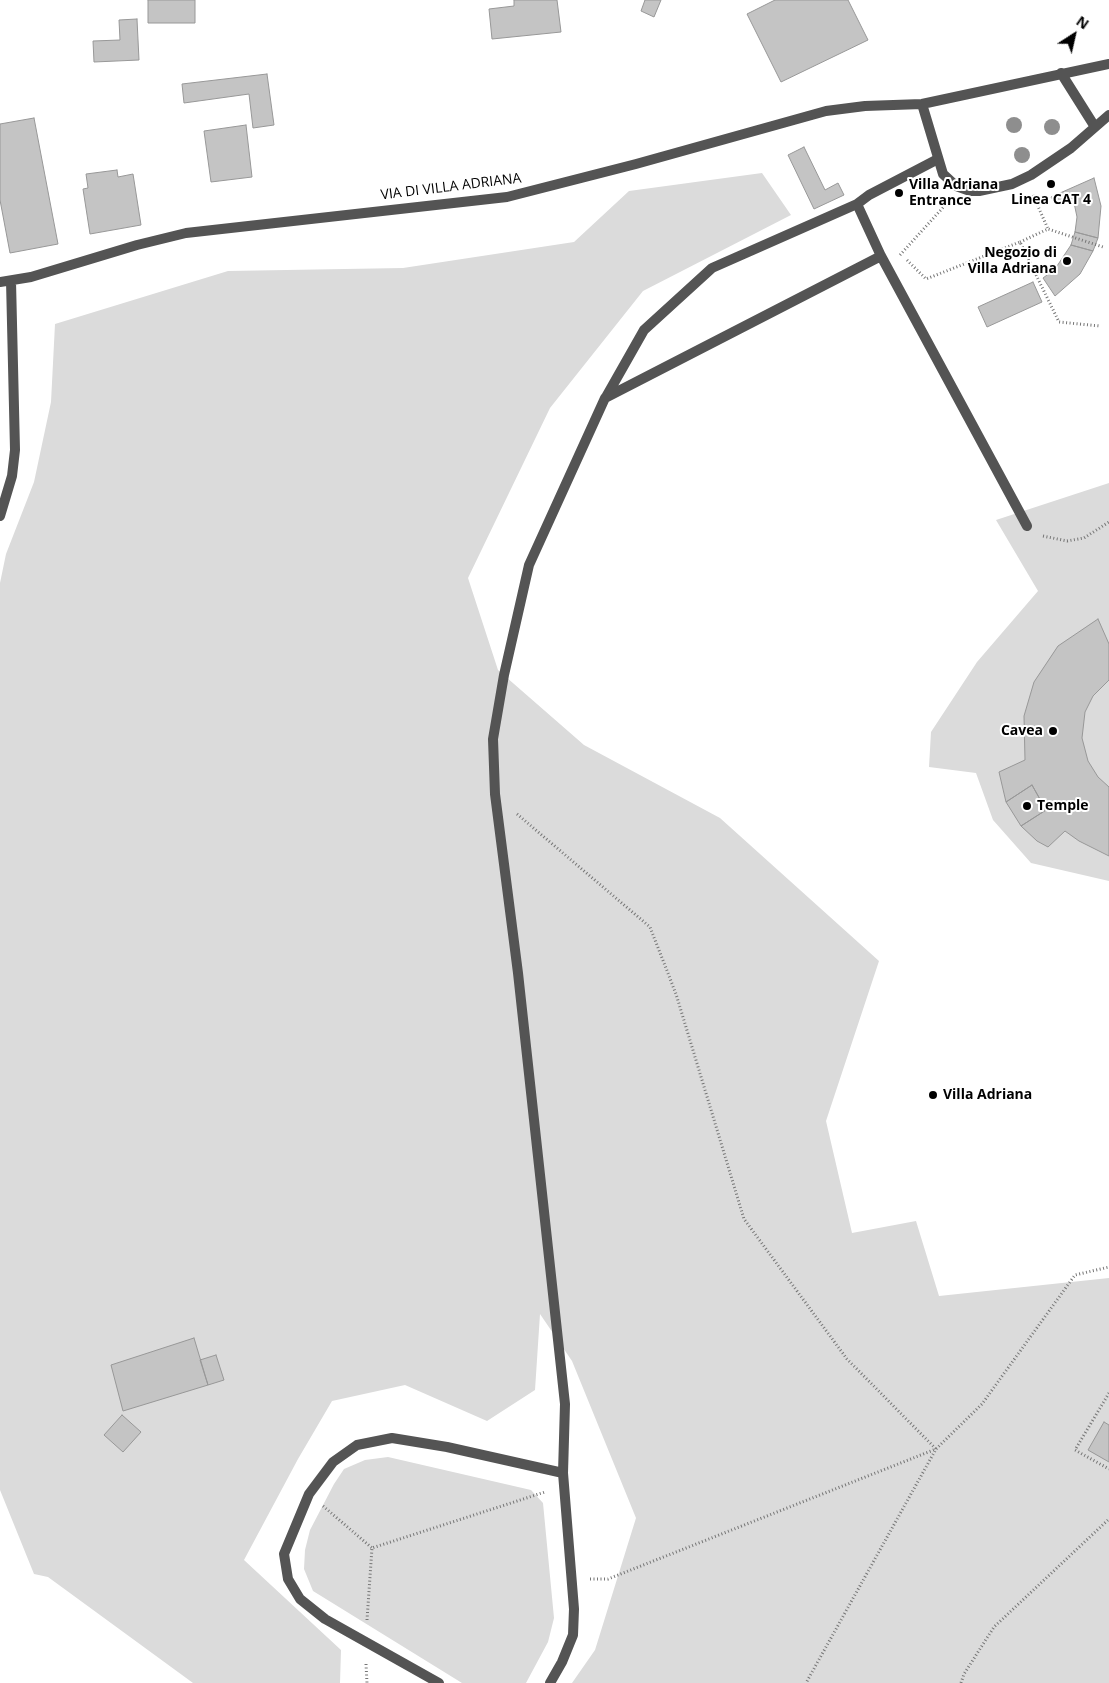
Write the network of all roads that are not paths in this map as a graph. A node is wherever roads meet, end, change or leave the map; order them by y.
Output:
1 (1109, 64) edge
2 (1061, 73) junction
3 (922, 104) junction
4 (1109, 115) edge
5 (1095, 127) junction
6 (938, 159) junction
7 (857, 204) junction
8 (881, 256) junction
9 (5, 282) edge
10 (605, 398) junction
11 (0, 516) edge
12 (1027, 526) road end
13 (564, 1473) junction
14 (439, 1683) edge
15 (550, 1683) edge

1 - 2 street, VIA DI VILLA ADRIANA
2 - 3 street, VIA DI VILLA ADRIANA
2 - 5 street
3 - 6 street
3 - 9 street, VIA DI VILLA ADRIANA
4 - 5 street
5 - 6 street
6 - 7 street
7 - 8 street
7 - 10 street
8 - 10 street
8 - 12 street
9 - 11 street
10 - 13 street
13 - 14 street
13 - 15 street

